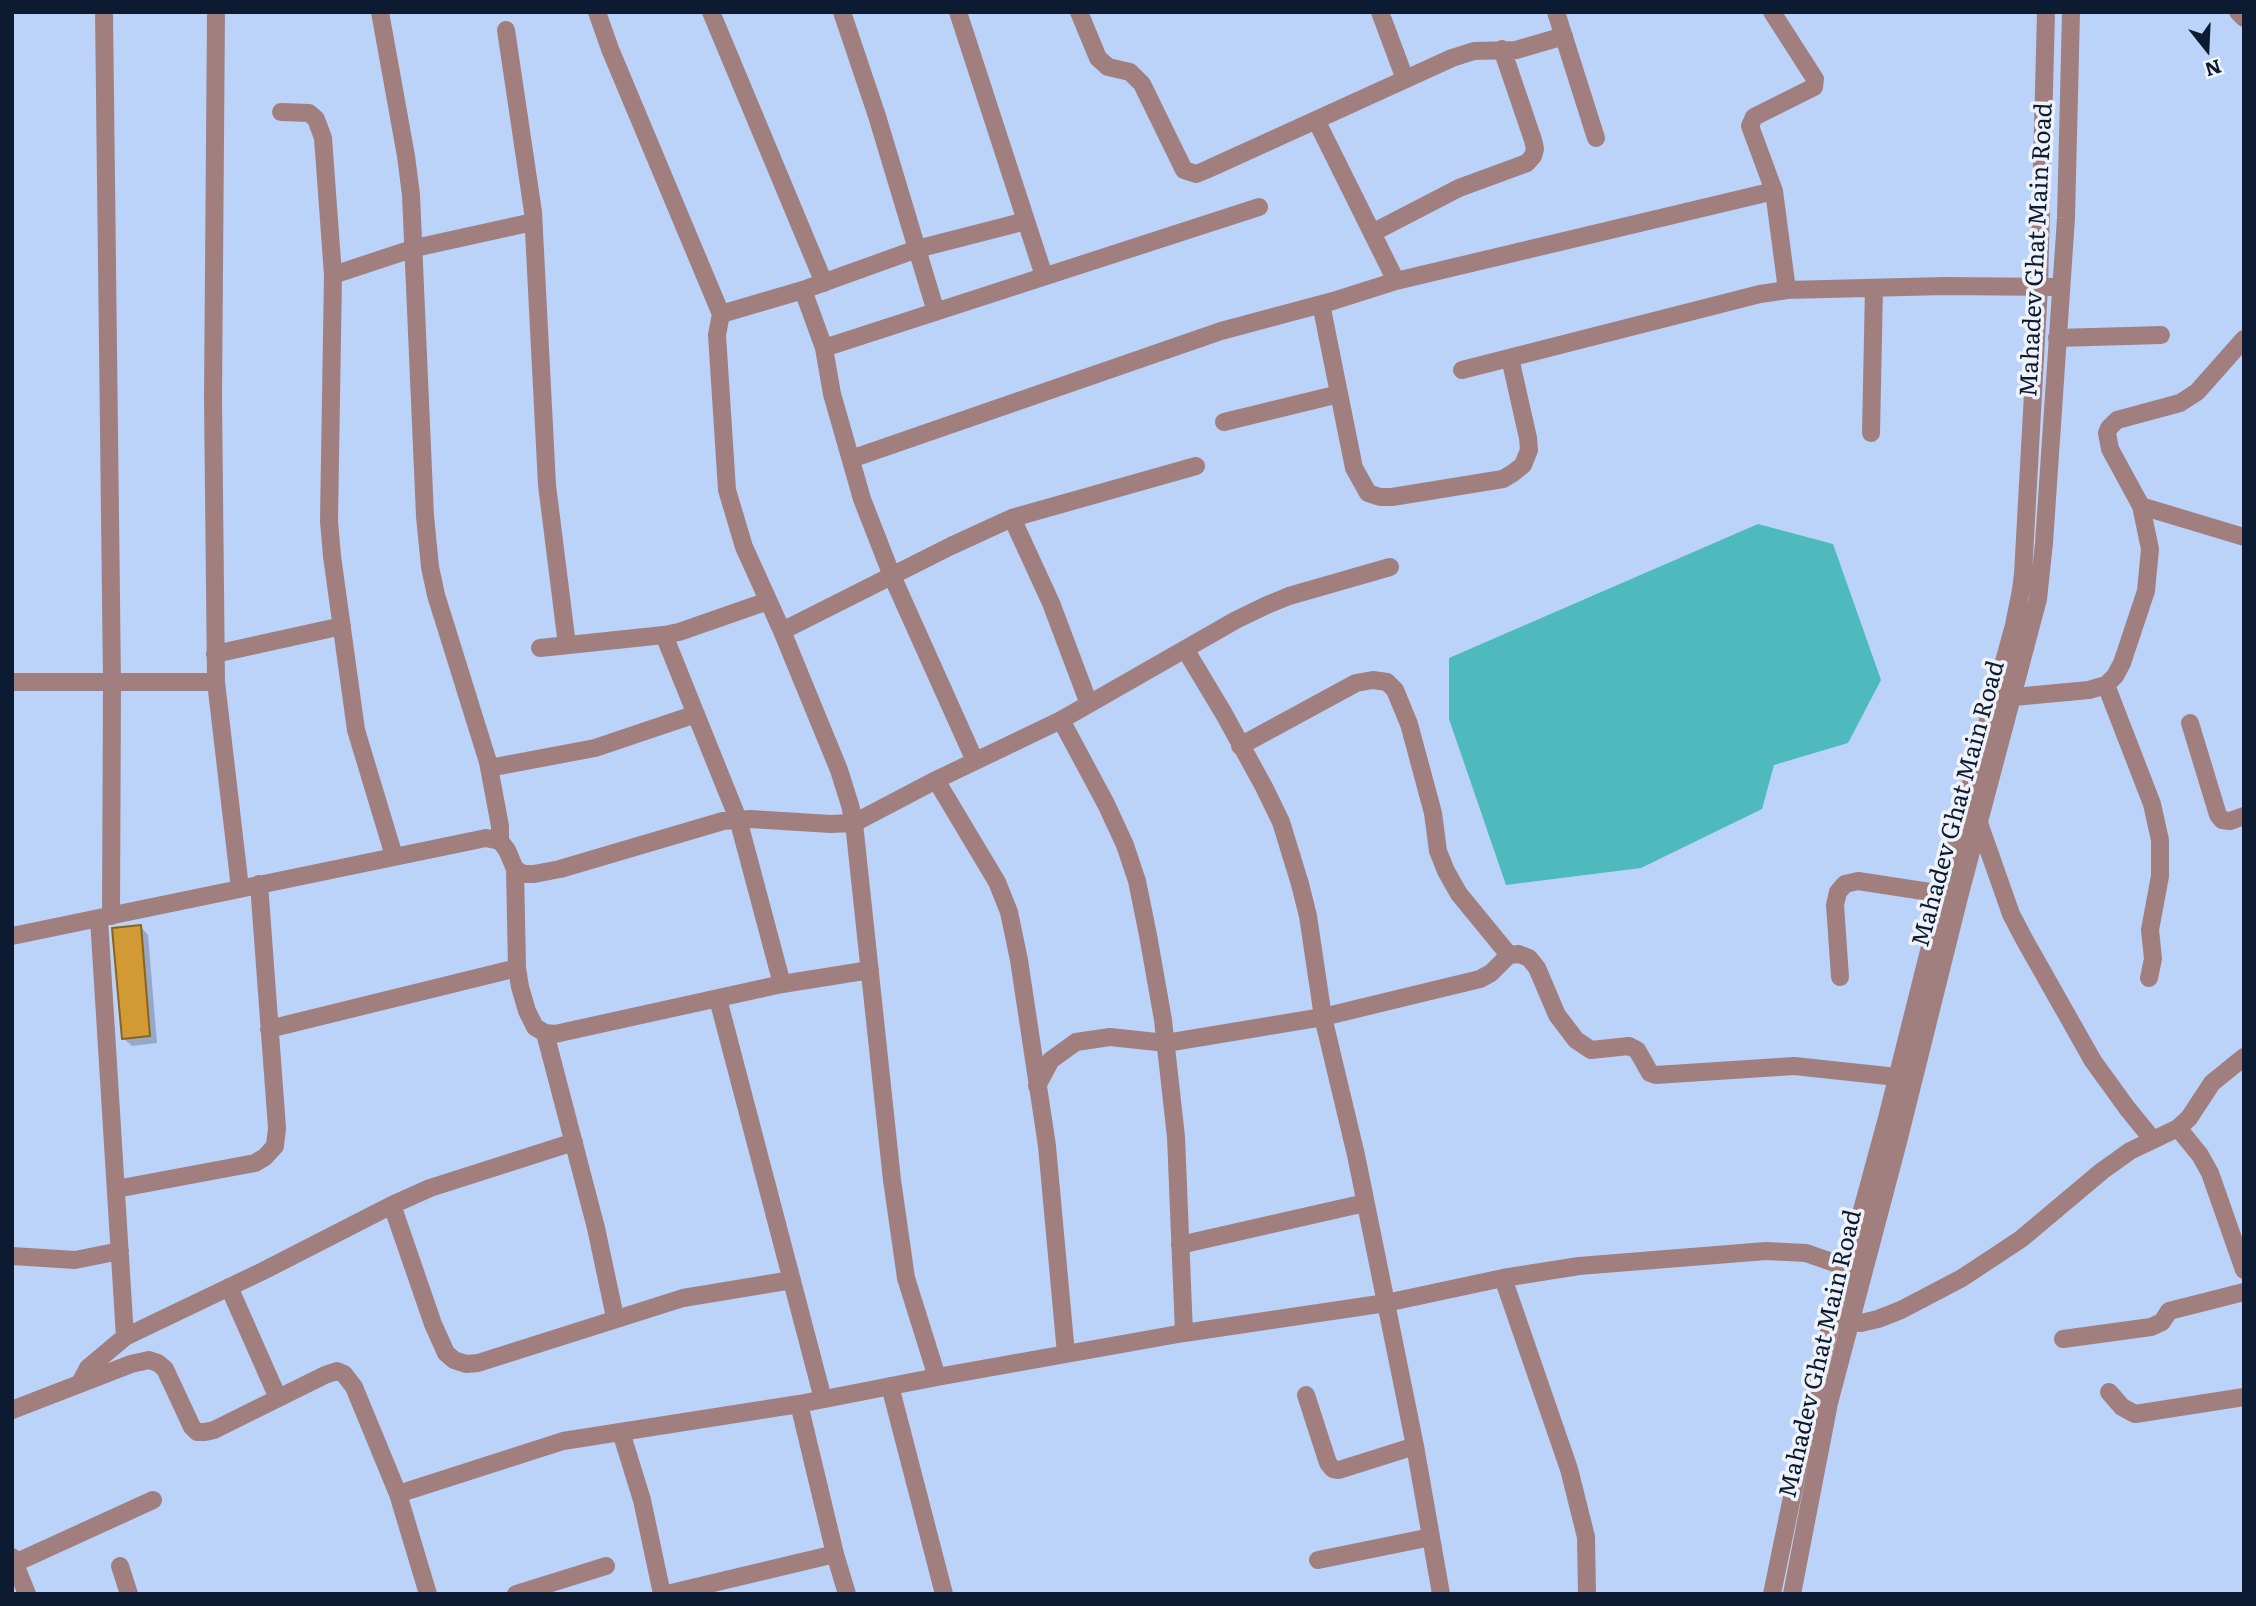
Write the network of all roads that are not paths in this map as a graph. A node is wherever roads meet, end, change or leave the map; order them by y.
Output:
1 (104, 12) edge
2 (216, 12) edge
3 (380, 12) edge
4 (597, 12) edge
5 (711, 12) edge
6 (842, 12) edge
7 (958, 12) edge
8 (1079, 12) edge
9 (1380, 12) edge
10 (1556, 12) edge
11 (1772, 12) edge
12 (2046, 12) edge
13 (2071, 12) edge
14 (2238, 12) edge
15 (2244, 18) edge
16 (506, 30) dead end
17 (1564, 36) junction
18 (1502, 49) junction
19 (1405, 79) junction
20 (281, 112) dead end
21 (1317, 120) junction
22 (1596, 138) dead end
23 (1774, 191) junction
24 (1259, 208) dead end
25 (1026, 221) junction
26 (533, 222) junction
27 (1372, 233) junction
28 (415, 248) junction
29 (917, 249) junction
30 (333, 275) junction
31 (1044, 276) junction
32 (1396, 281) junction
33 (824, 283) junction
34 (2039, 286) junction
35 (2060, 287) junction
36 (1874, 288) junction
37 (803, 290) junction
38 (1787, 290) junction
39 (1321, 304) junction
40 (936, 312) junction
41 (721, 314) junction
42 (2161, 335) dead end
43 (2057, 338) junction
44 (2244, 339) edge
45 (824, 348) junction
46 (1510, 358) junction
47 (1462, 370) dead end
48 (1339, 394) junction
49 (1224, 422) dead end
50 (1871, 433) dead end
51 (851, 459) junction
52 (1196, 466) dead end
53 (2141, 506) junction
54 (1012, 518) junction
55 (2244, 537) edge
56 (1390, 567) dead end
57 (892, 576) junction
58 (768, 601) junction
59 (342, 626) junction
60 (782, 631) junction
61 (664, 635) junction
62 (567, 645) junction
63 (540, 648) dead end
64 (1185, 649) junction
65 (215, 654) junction
66 (12, 682) edge
67 (112, 682) junction
68 (216, 682) junction
69 (2106, 685) junction
70 (2014, 696) junction
71 (1089, 704) junction
72 (696, 714) junction
73 (1061, 720) junction
74 (2190, 723) dead end
75 (1240, 746) junction
76 (975, 761) junction
77 (489, 768) junction
78 (936, 780) junction
79 (2244, 816) edge
80 (738, 819) junction
81 (854, 823) junction
82 (1979, 823) junction
83 (499, 841) junction
84 (394, 856) junction
85 (515, 869) junction
86 (259, 884) junction
87 (240, 888) junction
88 (1943, 894) junction
89 (105, 917) junction
90 (12, 936) edge
91 (1509, 955) junction
92 (517, 968) junction
93 (870, 970) junction
94 (1840, 977) dead end
95 (2149, 978) dead end
96 (782, 984) junction
97 (718, 999) junction
98 (1323, 1017) junction
99 (269, 1029) junction
100 (545, 1033) junction
101 (1166, 1043) junction
102 (2244, 1057) edge
103 (1897, 1077) junction
104 (1037, 1086) junction
105 (2178, 1128) junction
106 (2153, 1140) junction
107 (574, 1142) junction
108 (116, 1189) junction
109 (1365, 1203) junction
110 (392, 1205) junction
111 (1180, 1245) junction
112 (120, 1251) junction
113 (12, 1256) edge
114 (1846, 1266) junction
115 (2244, 1270) edge
116 (1503, 1278) junction
117 (792, 1280) junction
118 (229, 1287) junction
119 (2244, 1292) edge
120 (1386, 1303) junction
121 (615, 1317) junction
122 (1832, 1319) junction
123 (1851, 1321) junction
124 (1184, 1333) junction
125 (125, 1337) junction
126 (2063, 1339) dead end
127 (1066, 1354) junction
128 (937, 1377) junction
129 (80, 1383) junction
130 (890, 1386) junction
131 (2109, 1392) dead end
132 (1306, 1395) dead end
133 (2244, 1397) edge
134 (278, 1398) junction
135 (823, 1399) junction
136 (799, 1404) junction
137 (12, 1410) edge
138 (621, 1432) junction
139 (1415, 1446) junction
140 (398, 1494) junction
141 (153, 1500) dead end
142 (1431, 1536) junction
143 (835, 1554) junction
144 (14, 1560) edge
145 (1318, 1560) dead end
146 (120, 1566) dead end
147 (606, 1566) dead end
148 (27, 1594) edge
149 (130, 1594) edge
150 (428, 1594) edge
151 (516, 1594) edge
152 (665, 1594) edge
153 (847, 1594) edge
154 (944, 1594) edge
155 (1441, 1594) edge
156 (1587, 1594) edge
157 (1772, 1594) edge
158 (1792, 1594) edge

1 - 67 street
2 - 65 street
3 - 28 street
4 - 41 street
5 - 33 street
6 - 29 street
7 - 25 street
8 - 21 street
9 - 19 street
10 - 17 street
11 - 23 street
12 - 34 street
13 - 35 street, Mahadev Ghat Main Road
14 - 15 street
16 - 26 street
17 - 18 street
17 - 22 street
18 - 19 street
18 - 27 street
19 - 21 street
20 - 30 street
21 - 27 street
23 - 32 street
23 - 38 street
24 - 31 street
25 - 29 street
25 - 31 street
26 - 28 street
26 - 62 street
27 - 32 street
28 - 30 street
28 - 77 street
29 - 33 street
29 - 40 street
30 - 59 street
31 - 40 street
32 - 39 street
33 - 37 street
34 - 35 street
34 - 36 street
34 - 88 street
35 - 43 street, Mahadev Ghat Main Road
36 - 38 street
36 - 50 street
37 - 41 street
37 - 45 street
38 - 46 street
39 - 48 street
39 - 51 street
40 - 45 street
41 - 58 street
42 - 43 street
43 - 70 street, Mahadev Ghat Main Road
44 - 53 street
45 - 51 street
46 - 47 street
46 - 48 street
48 - 49 street
51 - 57 street
52 - 54 street
53 - 55 street
53 - 69 street
54 - 57 street
54 - 71 street
56 - 64 street
57 - 60 street
57 - 76 street
58 - 60 street
58 - 61 street
59 - 65 street
59 - 84 street
60 - 81 street
61 - 62 street
61 - 72 street
62 - 63 street
64 - 71 street
64 - 75 street
65 - 68 street
66 - 67 street
67 - 68 street
67 - 89 street
68 - 87 street
69 - 70 street
69 - 95 street
70 - 82 street, Mahadev Ghat Main Road
71 - 73 street
72 - 77 street
72 - 80 street
73 - 76 street
73 - 101 street
74 - 79 street
75 - 91 street
75 - 98 street
76 - 78 street
77 - 83 street
78 - 81 street
78 - 104 street
80 - 81 street
80 - 85 street
80 - 96 street
81 - 93 street
82 - 106 street
82 - 123 street, Mahadev Ghat Main Road
83 - 84 street
83 - 85 street
84 - 86 street
85 - 92 street
86 - 87 street
86 - 99 street
87 - 89 street
88 - 94 street
88 - 103 street
89 - 90 street
89 - 108 street
91 - 98 street
91 - 103 street
92 - 99 street
92 - 100 street
93 - 96 street
93 - 128 street
96 - 97 street
97 - 100 street
97 - 117 street
98 - 101 street
98 - 109 street
99 - 108 street
100 - 107 street
101 - 104 street
101 - 111 street
102 - 105 street
103 - 114 street
104 - 127 street
105 - 106 street
105 - 115 street
106 - 123 street
107 - 110 street
107 - 121 street
108 - 112 street
109 - 111 street
109 - 120 street
110 - 118 street
110 - 121 street
111 - 124 street
112 - 113 street
112 - 125 street
114 - 116 street
114 - 122 street
116 - 120 street
116 - 156 street
117 - 121 street
117 - 135 street
118 - 125 street
118 - 134 street
119 - 126 street
120 - 124 street
120 - 139 street
122 - 123 street
122 - 157 street
123 - 158 street, Mahadev Ghat Main Road
124 - 127 street
125 - 129 street
127 - 128 street
128 - 130 street
129 - 134 street
129 - 137 street
130 - 135 street
130 - 154 street
131 - 133 street
132 - 139 street
134 - 140 street
135 - 136 street
136 - 138 street
136 - 143 street
138 - 140 street
138 - 152 street
139 - 142 street
140 - 150 street
141 - 144 street
142 - 145 street
142 - 155 street
143 - 152 street
143 - 153 street
144 - 148 street
146 - 149 street
147 - 151 street

